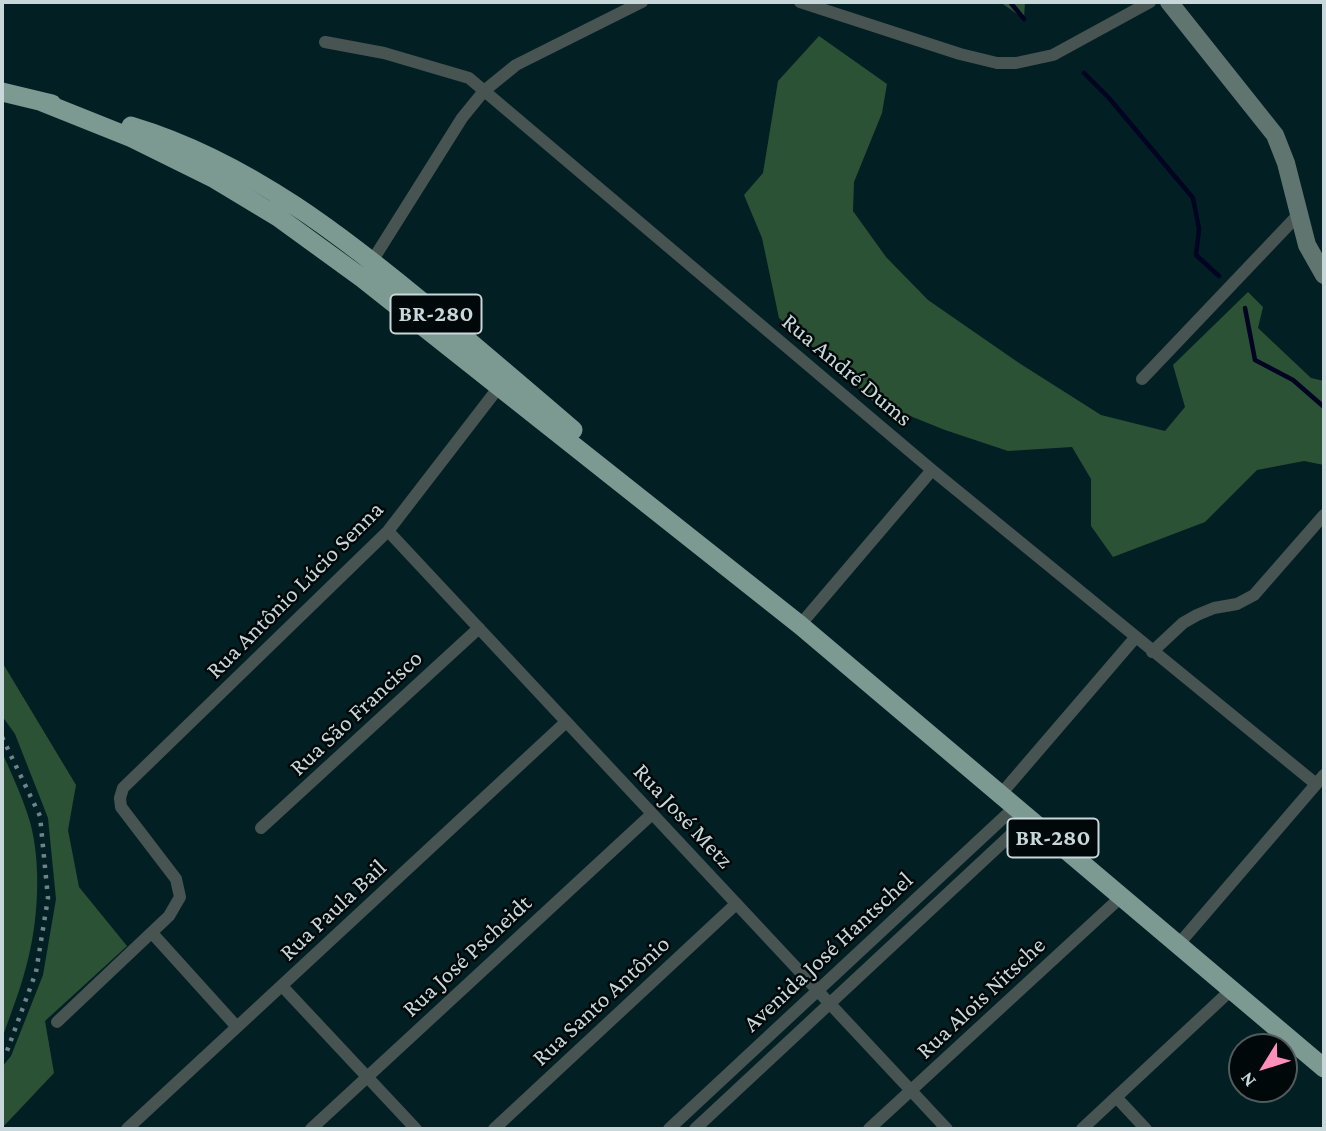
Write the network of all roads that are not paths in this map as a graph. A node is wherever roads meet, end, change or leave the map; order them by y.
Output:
1 (642, 2) edge
2 (800, 2) edge
3 (1150, 2) edge
4 (1169, 2) edge
5 (325, 43) dead end
6 (484, 91) junction
7 (2, 92) edge
8 (42, 102) junction
9 (1299, 214) junction
10 (373, 261) junction
11 (1324, 275) edge
12 (362, 278) junction
13 (1142, 379) dead end
14 (504, 381) junction
15 (932, 470) junction
16 (1324, 515) edge
17 (388, 531) junction
18 (800, 625) junction
19 (479, 628) junction
20 (1135, 638) junction
21 (1152, 652) junction
22 (566, 722) junction
23 (1320, 780) edge
24 (1016, 806) junction
25 (652, 814) junction
26 (261, 828) dead end
27 (1121, 897) junction
28 (736, 904) junction
29 (152, 933) junction
30 (1178, 945) junction
31 (282, 986) junction
32 (1231, 990) junction
33 (817, 991) junction
34 (830, 1004) junction
35 (57, 1022) dead end
36 (237, 1027) junction
37 (1324, 1068) edge
38 (367, 1077) junction
39 (911, 1091) junction
40 (1116, 1097) junction
41 (127, 1129) edge
42 (312, 1129) edge
43 (416, 1129) edge
44 (494, 1129) edge
45 (669, 1129) edge
46 (695, 1129) edge
47 (869, 1129) edge
48 (947, 1129) edge
49 (1082, 1129) edge
50 (1146, 1129) edge

1 - 6 street
2 - 3 street
4 - 9 main road
5 - 6 street, Rua André Dums
6 - 10 street
6 - 15 street, Rua André Dums
7 - 8 highway, BR-280
8 - 10 highway, BR-280
8 - 12 highway, BR-280
9 - 11 main road
9 - 13 street
10 - 12 street
10 - 14 highway, BR-280
12 - 14 highway, BR-280
14 - 17 street, Rua Antônio Lúcio Senna
14 - 18 highway, BR-280
15 - 18 street
15 - 20 street, Rua André Dums
16 - 21 street
17 - 19 street, Rua José Metz
17 - 29 street, Rua Antônio Lúcio Senna
18 - 24 highway, BR-280
19 - 22 street, Rua José Metz
19 - 26 street, Rua São Francisco
20 - 21 street, Rua André Dums
20 - 24 street
21 - 23 street, Rua André Dums
22 - 25 street, Rua José Metz
22 - 31 street, Rua Paula Bail
23 - 30 street
24 - 27 highway, BR-280
24 - 33 street, Avenida José Hantschel
24 - 34 street, Avenida José Hantschel
25 - 28 street, Rua José Metz
25 - 38 street, Rua José Pscheidt
27 - 30 highway, BR-280
27 - 39 street, Rua Alois Nitsche
28 - 33 street, Rua José Metz
28 - 44 street, Rua Santo Antônio
29 - 35 street
29 - 36 street
30 - 32 highway, BR-280
31 - 36 street, Rua Paula Bail
31 - 38 street
32 - 37 highway, BR-280
32 - 40 street
33 - 34 street, Rua José Metz
33 - 45 street, Avenida José Hantschel
34 - 39 street, Rua José Metz
34 - 46 street, Avenida José Hantschel
36 - 41 street, Rua Paula Bail
38 - 42 street, Rua José Pscheidt
38 - 43 street
39 - 47 street, Rua Alois Nitsche
39 - 48 street, Rua José Metz
40 - 49 street
40 - 50 street

